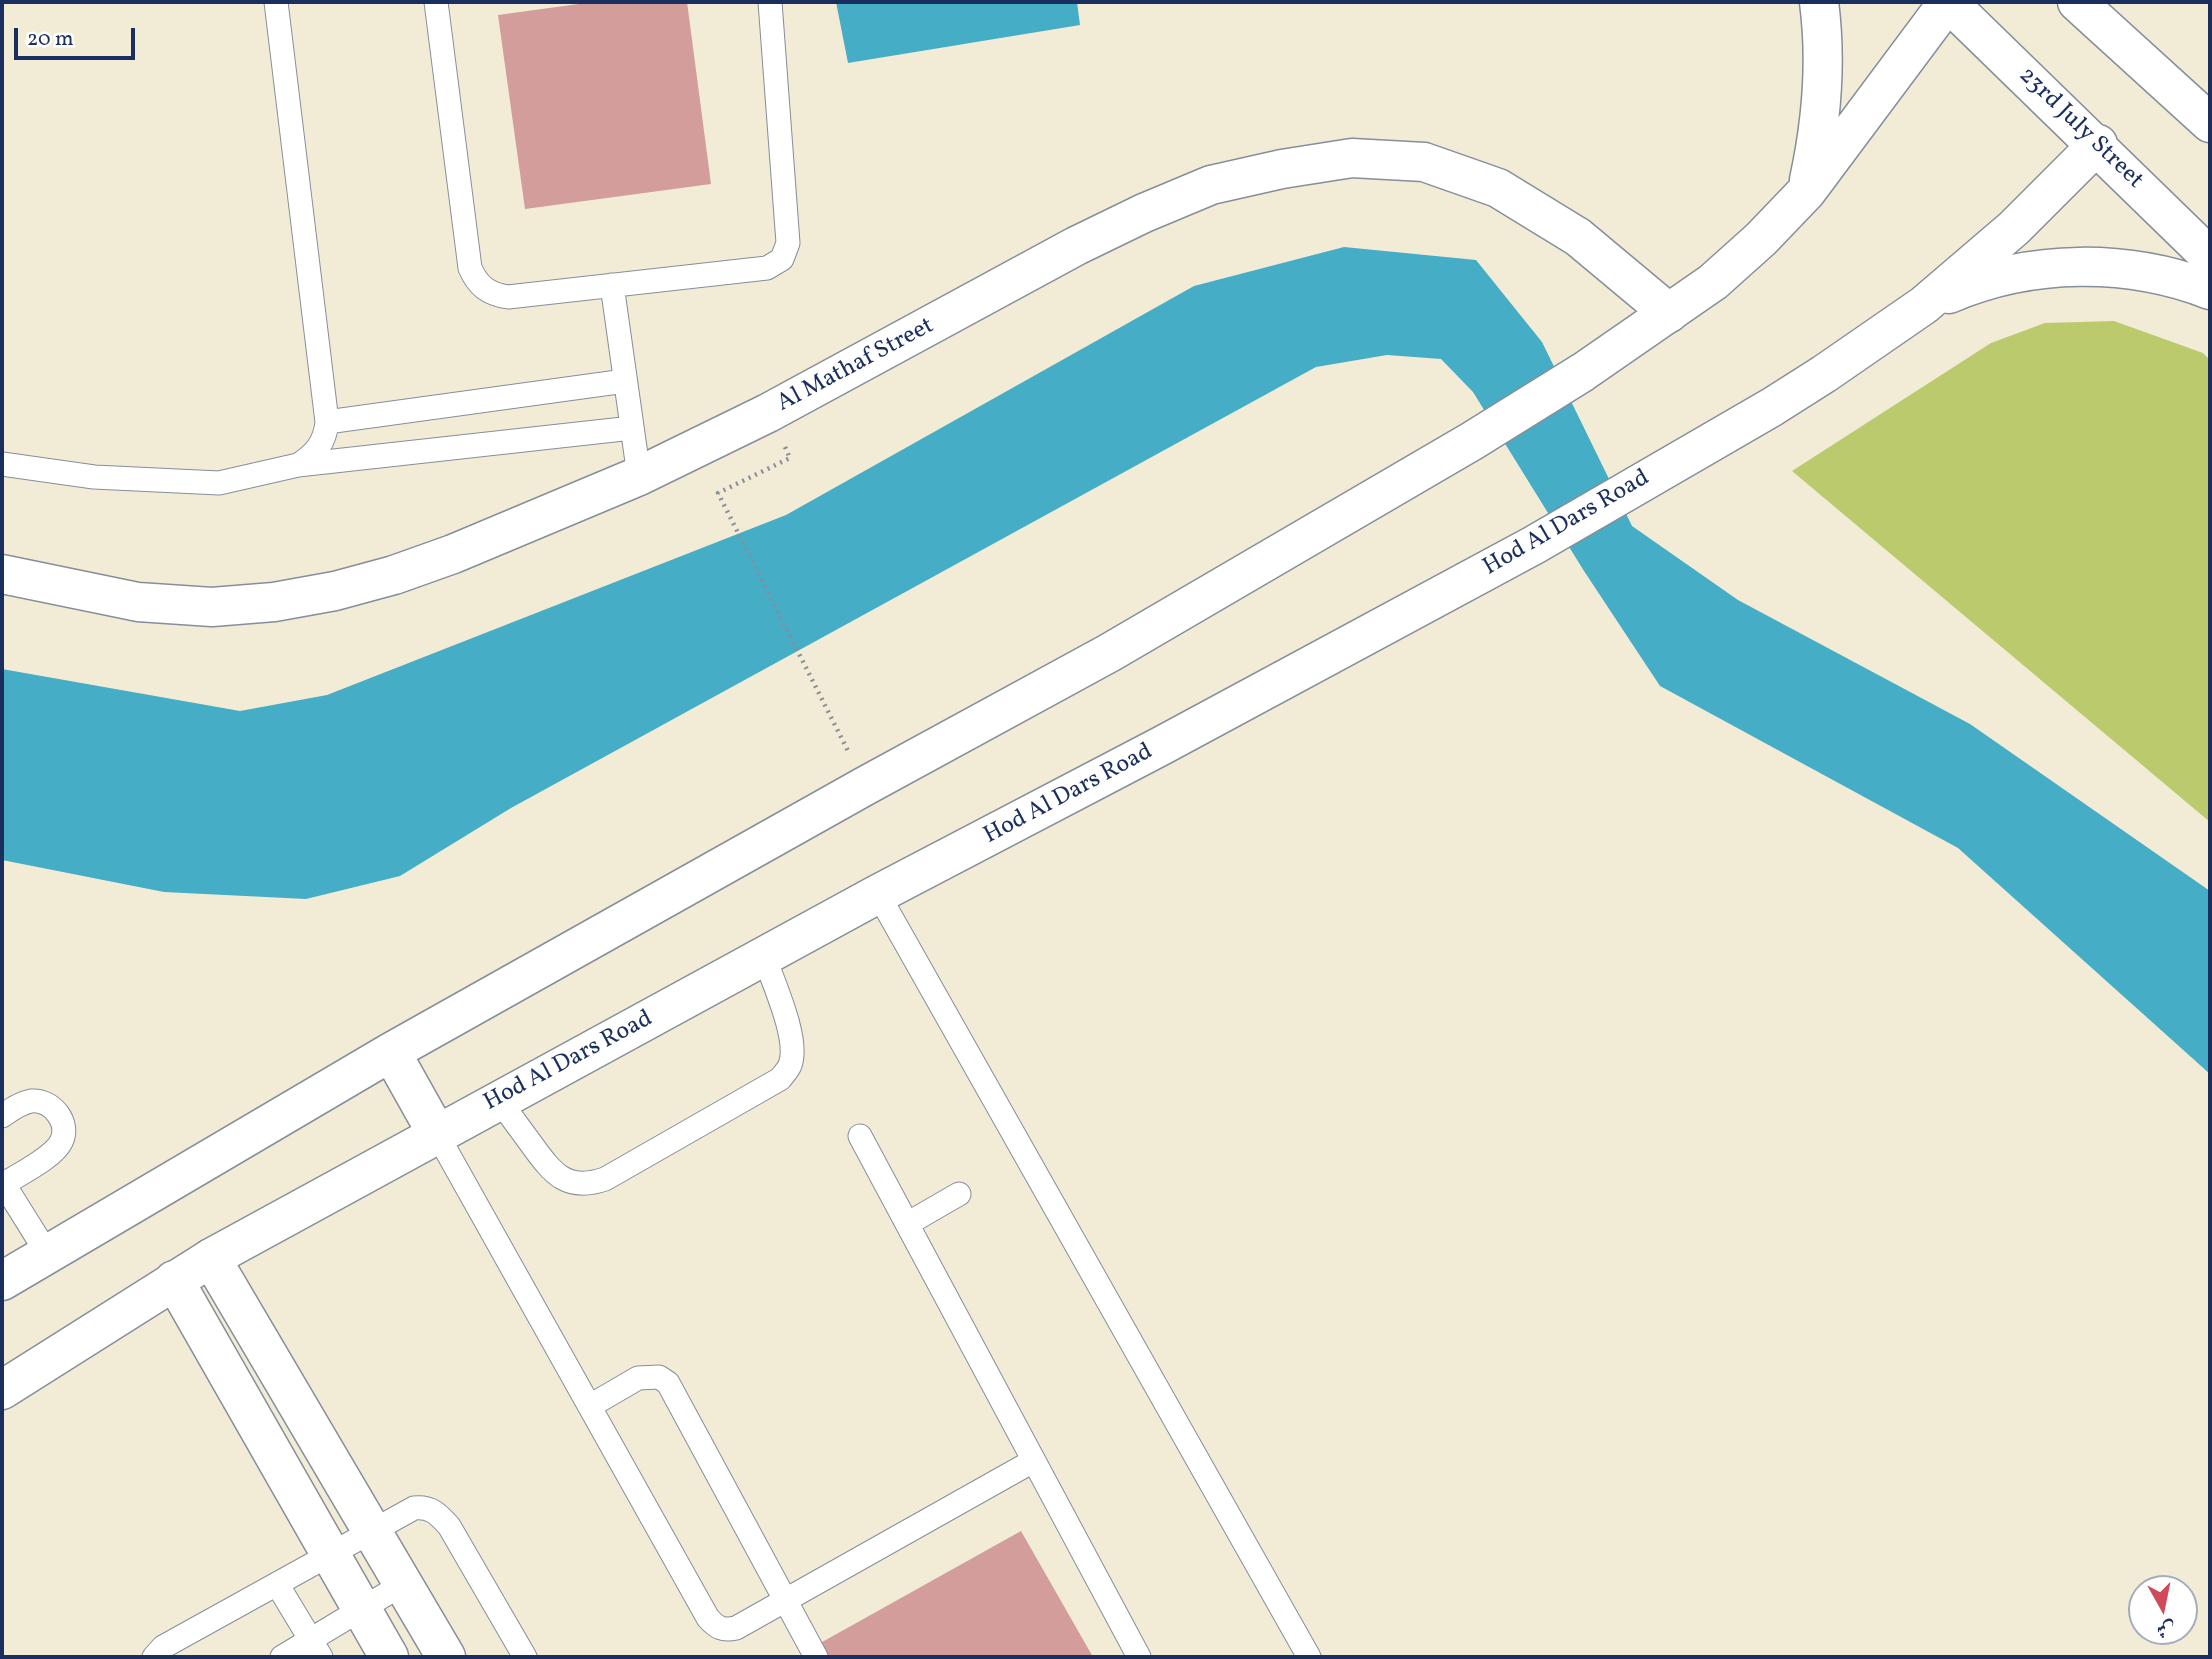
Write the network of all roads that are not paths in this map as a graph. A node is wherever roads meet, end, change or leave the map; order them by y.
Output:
1 (276, 2) edge
2 (436, 2) edge
3 (770, 2) edge
4 (1819, 2) edge
5 (1948, 2) edge
6 (2077, 2) edge
7 (2210, 123) edge
8 (2098, 145) junction
9 (1807, 191) junction
10 (2210, 257) edge
11 (612, 285) junction
12 (2210, 290) edge
13 (1924, 304) junction
14 (1669, 313) junction
15 (625, 381) junction
16 (327, 422) junction
17 (632, 428) junction
18 (2, 464) edge
19 (298, 465) junction
20 (639, 477) junction
21 (2, 574) edge
22 (878, 894) junction
23 (764, 956) junction
24 (391, 1052) junction
25 (499, 1100) junction
26 (2, 1116) edge
27 (436, 1134) junction
28 (860, 1136) dead end
29 (3, 1183) edge
30 (959, 1194) dead end
31 (907, 1224) junction
32 (47, 1254) junction
33 (211, 1258) junction
34 (2, 1280) edge
35 (174, 1280) junction
36 (2, 1390) edge
37 (590, 1406) junction
38 (1033, 1461) junction
39 (371, 1532) junction
40 (330, 1555) junction
41 (277, 1584) junction
42 (403, 1584) junction
43 (786, 1601) junction
44 (362, 1609) junction
45 (316, 1648) edge
46 (154, 1657) edge
47 (282, 1657) edge
48 (389, 1657) edge
49 (446, 1657) edge
50 (525, 1657) edge
51 (817, 1657) edge
52 (1139, 1657) edge
53 (1309, 1657) edge

1 - 16 lane
2 - 11 lane
3 - 11 lane
4 - 9 main road
5 - 8 main road, 23rd July Street
5 - 9 main road
6 - 7 main road
8 - 10 main road, 23rd July Street
8 - 13 main road, Hod Al Dars Road
9 - 14 main road
11 - 15 lane
12 - 13 main road
13 - 22 main road, Hod Al Dars Road
14 - 20 main road, Al Mathaf Street
14 - 24 main road
15 - 16 lane
15 - 17 lane
16 - 19 lane
17 - 19 lane
17 - 20 lane
18 - 19 lane
20 - 21 main road, Al Mathaf Street
22 - 23 main road, Hod Al Dars Road
22 - 53 lane
23 - 25 main road, Hod Al Dars Road
23 - 25 lane
24 - 27 main road
24 - 32 main road
25 - 27 main road, Hod Al Dars Road
26 - 29 lane
27 - 33 main road, Hod Al Dars Road
27 - 37 lane
28 - 31 lane
29 - 32 lane
30 - 31 lane
31 - 38 lane
32 - 34 main road
33 - 35 main road, Hod Al Dars Road
33 - 39 main road
35 - 36 main road, Hod Al Dars Road
35 - 40 main road
37 - 43 lane
37 - 43 lane
38 - 43 lane
38 - 52 lane
39 - 40 lane
39 - 42 main road
39 - 50 lane
40 - 41 lane
40 - 44 main road
41 - 45 lane
41 - 46 lane
42 - 44 lane
42 - 49 main road
43 - 51 lane
44 - 45 lane
44 - 48 main road
45 - 47 lane

